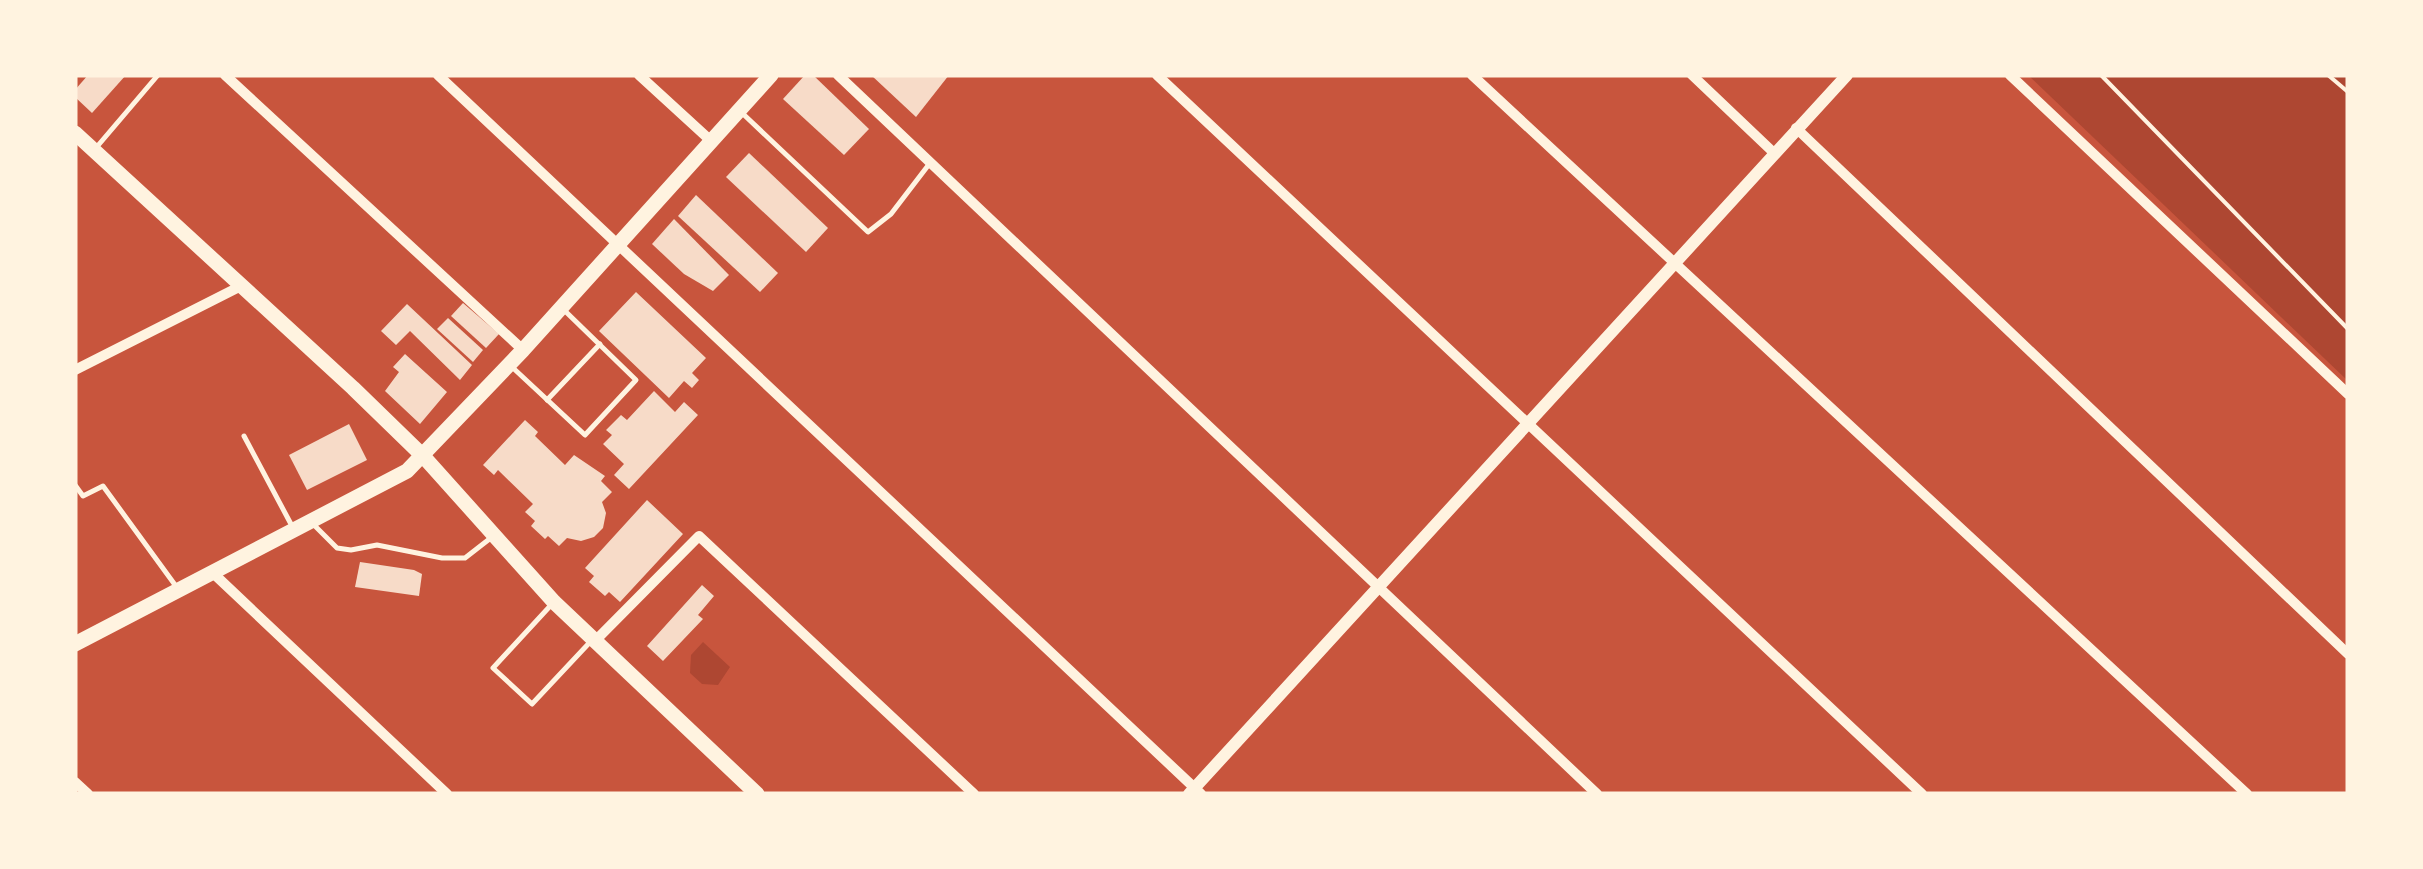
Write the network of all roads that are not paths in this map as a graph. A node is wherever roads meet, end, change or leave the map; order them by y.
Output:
1 (158, 75) edge
2 (224, 75) edge
3 (438, 75) edge
4 (639, 75) edge
5 (771, 75) edge
6 (838, 75) edge
7 (1157, 75) edge
8 (1472, 75) edge
9 (1692, 75) edge
10 (1847, 75) edge
11 (2010, 75) edge
12 (739, 110) junction
13 (1796, 128) junction
14 (75, 133) edge
15 (710, 140) junction
16 (93, 150) junction
17 (1773, 152) junction
18 (930, 162) junction
19 (620, 244) junction
20 (1674, 260) junction
21 (241, 286) junction
22 (562, 308) junction
23 (600, 344) junction
24 (523, 350) junction
25 (510, 366) junction
26 (75, 370) edge
27 (2348, 394) edge
28 (547, 400) junction
29 (1528, 420) junction
30 (244, 436) dead end
31 (424, 457) junction
32 (75, 486) edge
33 (312, 522) junction
34 (295, 530) junction
35 (494, 536) junction
36 (214, 574) junction
37 (1377, 587) junction
38 (180, 592) junction
39 (554, 602) junction
40 (593, 641) junction
41 (75, 644) edge
42 (2348, 654) edge
43 (75, 782) edge
44 (1195, 792) edge
45 (88, 794) edge
46 (447, 794) edge
47 (757, 794) edge
48 (974, 794) edge
49 (1597, 794) edge
50 (1922, 794) edge
51 (2247, 794) edge

1 - 16 lane
2 - 24 street
3 - 19 street
4 - 15 street
5 - 12 main road
6 - 18 street
7 - 29 street
8 - 20 street
9 - 17 street
10 - 13 street
11 - 27 street
12 - 15 main road
12 - 18 lane
13 - 17 street
13 - 42 street
14 - 16 main road
15 - 19 main road
16 - 21 main road
17 - 20 street
18 - 37 street
19 - 22 main road
19 - 44 street
20 - 29 street
20 - 51 street
21 - 26 street
21 - 31 main road
22 - 23 lane
22 - 24 main road
23 - 28 lane
23 - 28 lane
24 - 25 main road
25 - 28 lane
25 - 31 main road
29 - 37 street
29 - 50 street
30 - 34 lane
31 - 33 main road
31 - 35 main road
32 - 38 lane
33 - 34 main road
33 - 35 lane
34 - 36 main road
35 - 39 main road
36 - 38 main road
36 - 46 street
37 - 44 street
37 - 49 street
38 - 41 main road
39 - 40 main road
39 - 40 lane
40 - 47 main road
40 - 48 street
43 - 45 street

